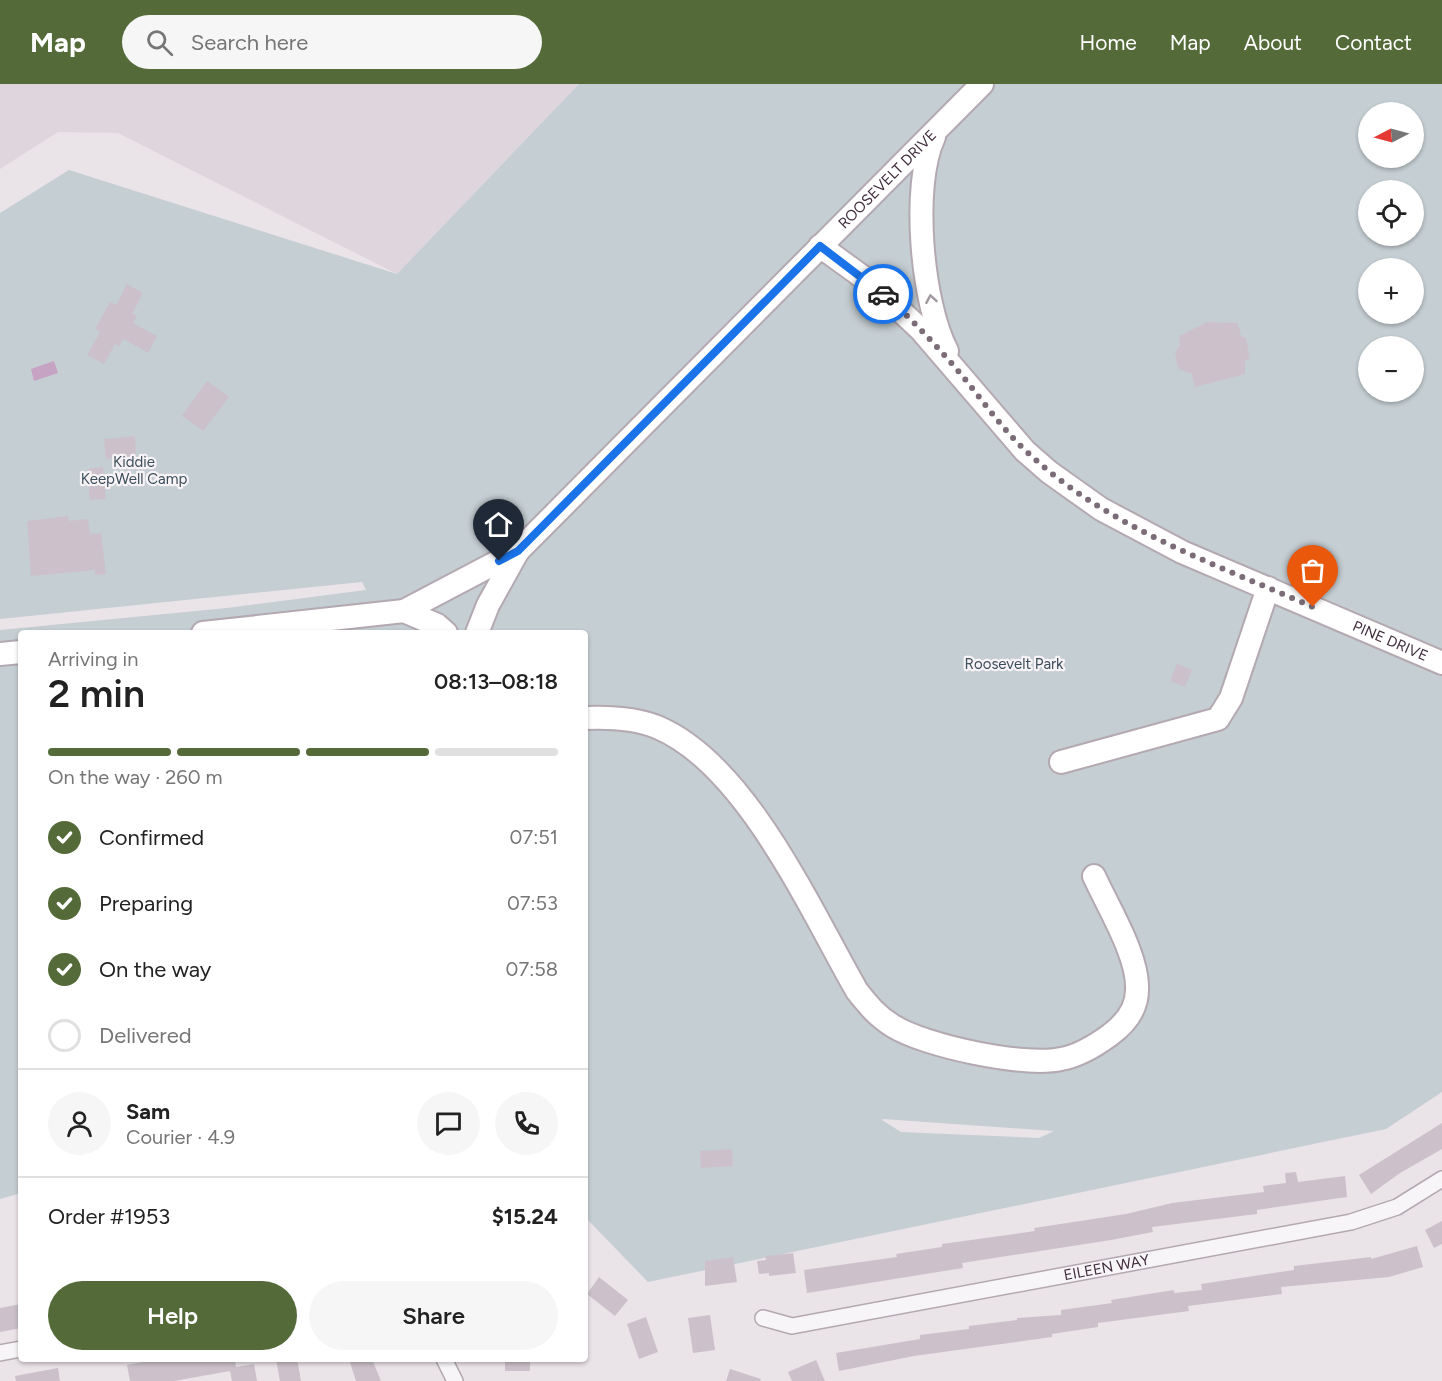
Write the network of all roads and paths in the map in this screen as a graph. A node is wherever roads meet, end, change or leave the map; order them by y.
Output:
1 (982, 84) edge
2 (938, 129) junction
3 (820, 246) junction
4 (960, 373) junction
5 (518, 551) junction
6 (1268, 588) junction
7 (404, 611) junction
8 (230, 630) edge
9 (443, 630) edge
10 (478, 630) edge
11 (18, 652) edge
12 (0, 654) edge
13 (1442, 663) edge
14 (588, 718) edge
15 (1061, 762) dead end
16 (1094, 876) dead end
17 (1442, 1179) edge
18 (763, 1318) dead end
19 (18, 1350) edge
20 (0, 1353) edge
21 (446, 1362) edge
22 (455, 1381) edge

1 - 2 street, ROOSEVELT DRIVE
2 - 3 street, ROOSEVELT DRIVE
4 -> 2 street
3 - 4 street, PINE DRIVE
3 - 5 street, ROOSEVELT DRIVE
4 - 6 street, PINE DRIVE
5 - 7 street, ROOSEVELT DRIVE
5 - 10 street
6 - 13 street, PINE DRIVE
6 - 15 street
7 - 8 street, ROOSEVELT DRIVE
7 - 9 street
11 - 12 street
14 - 16 street
17 - 18 street, EILEEN WAY
19 - 20 street
21 - 22 street

